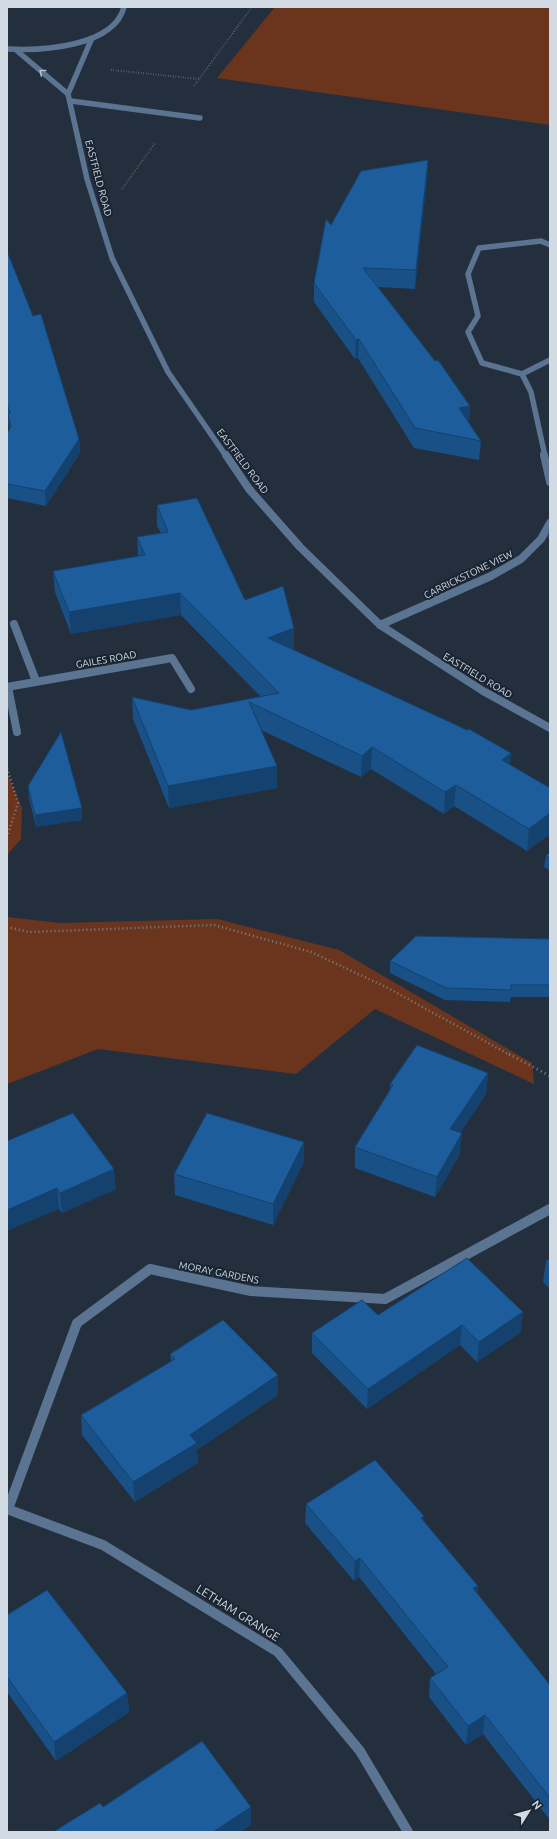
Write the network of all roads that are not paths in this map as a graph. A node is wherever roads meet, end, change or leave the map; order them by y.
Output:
1 (124, 7) edge
2 (92, 38) junction
3 (7, 49) edge
4 (16, 50) junction
5 (68, 94) junction
6 (70, 101) junction
7 (200, 118) dead end
8 (550, 245) edge
9 (550, 360) edge
10 (522, 374) junction
11 (550, 482) edge
12 (550, 523) edge
13 (14, 624) dead end
14 (380, 625) junction
15 (36, 681) junction
16 (7, 687) edge
17 (191, 689) dead end
18 (550, 728) edge
19 (17, 732) dead end
20 (550, 1209) edge
21 (7, 1509) edge
22 (408, 1832) edge

1 - 2 street
2 - 4 street
2 - 5 street
3 - 4 street
5 -> 4 street
5 - 6 street, EASTFIELD ROAD
6 - 7 street
6 - 14 street, EASTFIELD ROAD
8 - 10 street
9 - 10 street
10 - 11 street
12 - 14 street, CARRICKSTONE VIEW
13 - 15 street
14 - 18 street, EASTFIELD ROAD
15 - 16 street, GAILES ROAD
15 - 17 street, GAILES ROAD
16 - 19 street, GAILES ROAD
20 - 21 street, MORAY GARDENS
21 - 22 street, LETHAM GRANGE

